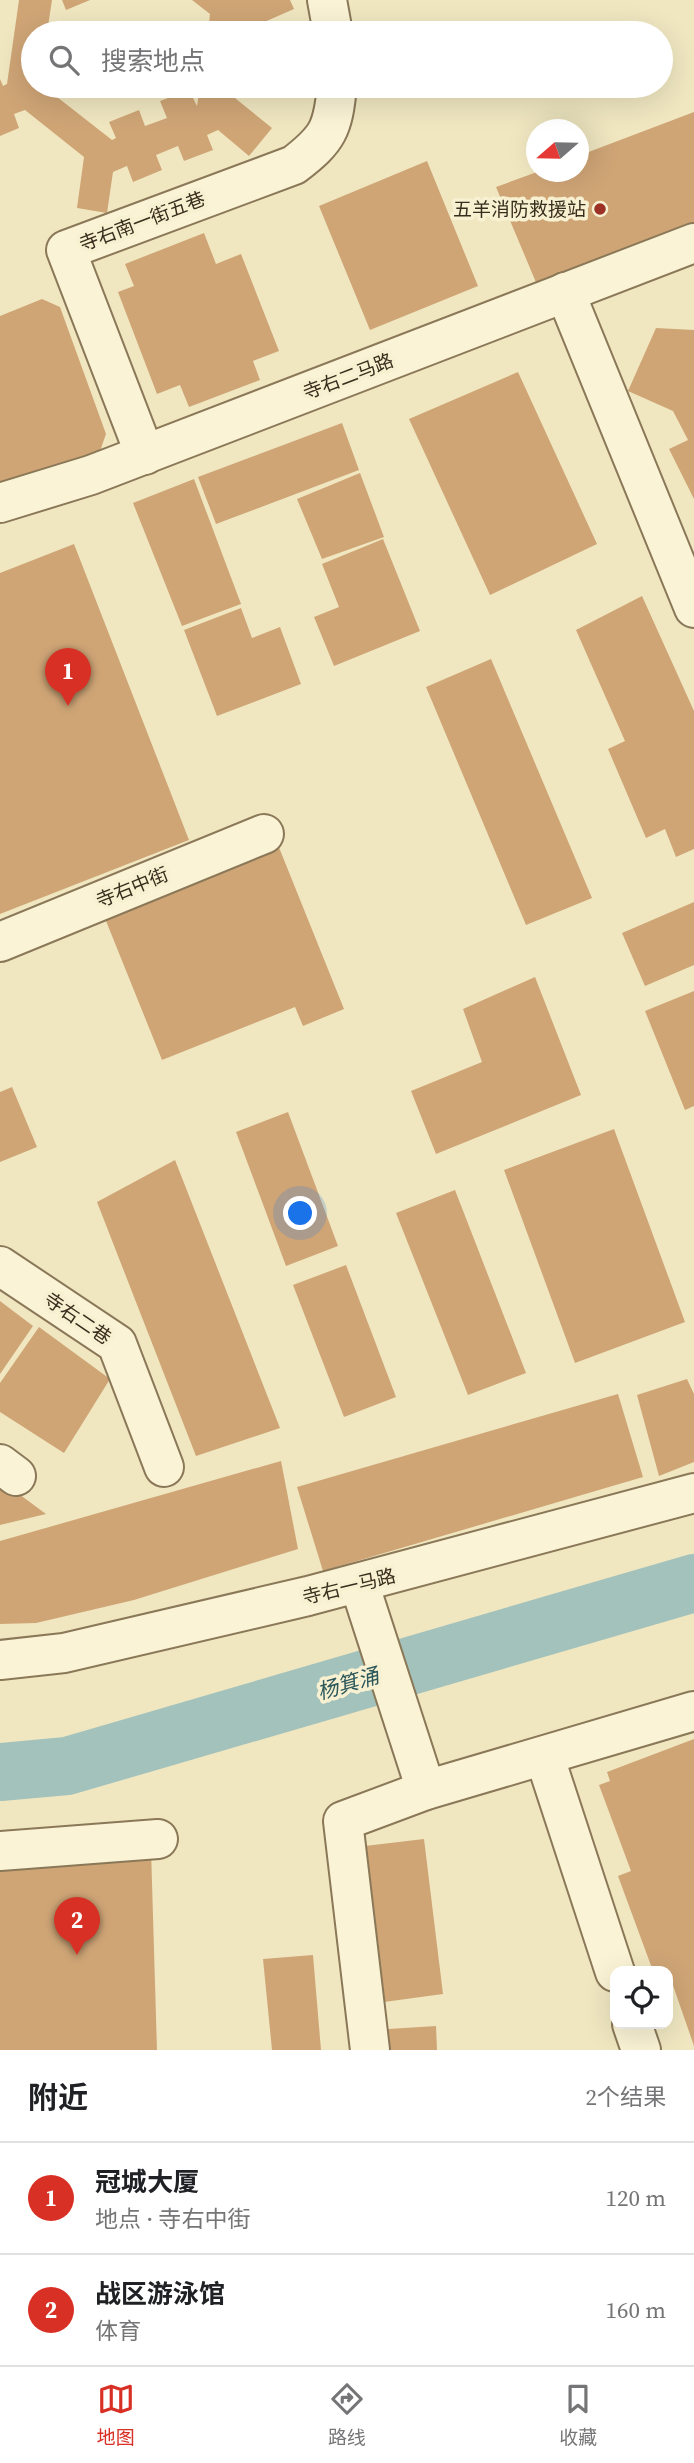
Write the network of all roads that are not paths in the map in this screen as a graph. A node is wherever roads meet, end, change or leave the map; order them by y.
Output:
1 (327, 0) edge
2 (331, 21) edge
3 (336, 98) edge
4 (694, 243) edge
5 (565, 292) junction
6 (145, 454) junction
7 (0, 503) edge
8 (694, 608) edge
9 (264, 834) dead end
10 (0, 942) edge
11 (0, 1266) edge
12 (164, 1467) dead end
13 (694, 1493) edge
14 (359, 1583) junction
15 (0, 1660) edge
16 (694, 1711) edge
17 (545, 1758) junction
18 (426, 1790) junction
19 (158, 1839) dead end
20 (0, 1851) edge
21 (613, 1966) edge
22 (634, 2029) edge
23 (370, 2050) edge
24 (641, 2050) edge

1 - 2 street
3 - 6 street, 寺右南一街五巷
4 - 5 street, 寺右二马路
5 - 6 street, 寺右二马路
5 - 8 street
6 - 7 street, 寺右二马路
9 - 10 street, 寺右中街
11 - 12 street, 寺右二巷
13 - 14 street, 寺右一马路
14 - 15 street, 寺右一马路
14 - 18 street
16 - 17 street
17 - 18 street
17 - 21 street
18 - 23 street
19 - 20 street
22 - 24 street

